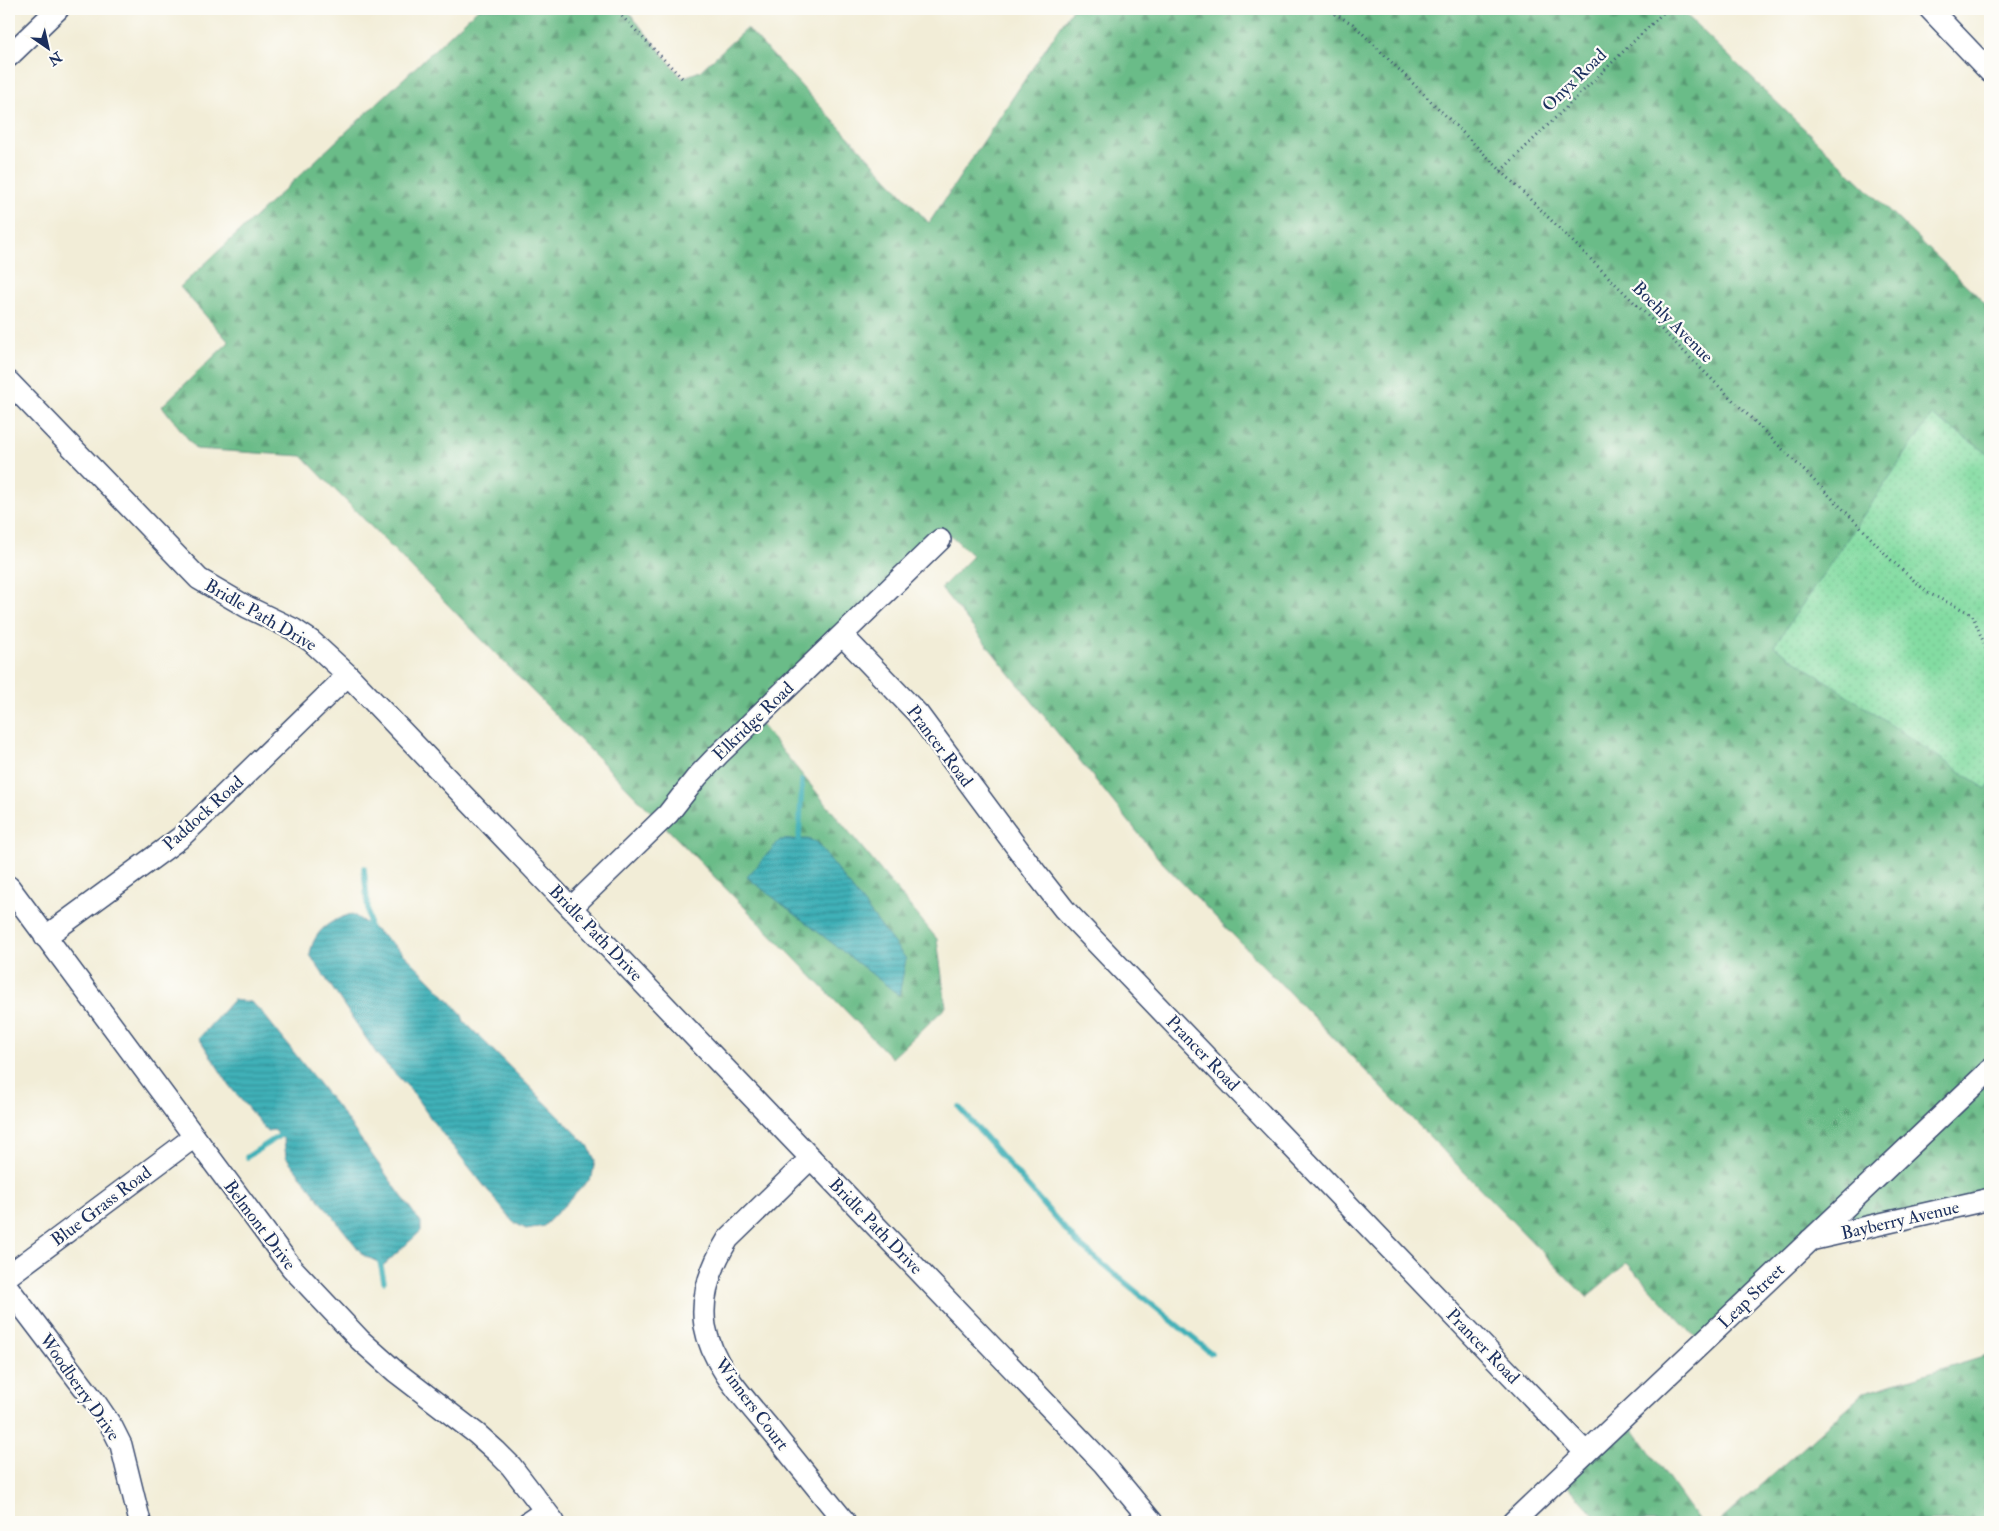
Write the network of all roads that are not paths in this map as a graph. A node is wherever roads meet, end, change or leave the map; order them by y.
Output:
1 (58, 9) edge
2 (1930, 9) edge
3 (9, 56) edge
4 (1990, 72) edge
5 (9, 382) edge
6 (940, 540) dead end
7 (842, 635) junction
8 (348, 675) junction
9 (9, 888) edge
10 (571, 908) junction
11 (45, 937) junction
12 (1990, 1070) edge
13 (194, 1137) junction
14 (811, 1158) junction
15 (1990, 1199) edge
16 (1809, 1240) junction
17 (9, 1275) edge
18 (9, 1290) edge
19 (1586, 1453) junction
20 (543, 1518) edge
21 (140, 1522) edge
22 (845, 1522) edge
23 (1152, 1522) edge
24 (1513, 1522) edge

1 - 3 street
2 - 4 street
5 - 8 street, Bridle Path Drive
6 - 7 street, Elkridge Road
7 - 10 street, Elkridge Road
7 - 19 street, Prancer Road
8 - 10 street, Bridle Path Drive
8 - 11 street, Paddock Road
9 - 11 street, Belmont Drive
10 - 14 street, Bridle Path Drive
11 - 13 street, Belmont Drive
12 - 16 street, Leap Street
13 - 17 street, Blue Grass Road
13 - 20 street, Belmont Drive
14 - 22 street, Winners Court
14 - 23 street, Bridle Path Drive
15 - 16 street, Bayberry Avenue
16 - 19 street, Leap Street
18 - 21 street, Woodberry Drive
19 - 24 street, Leap Street

